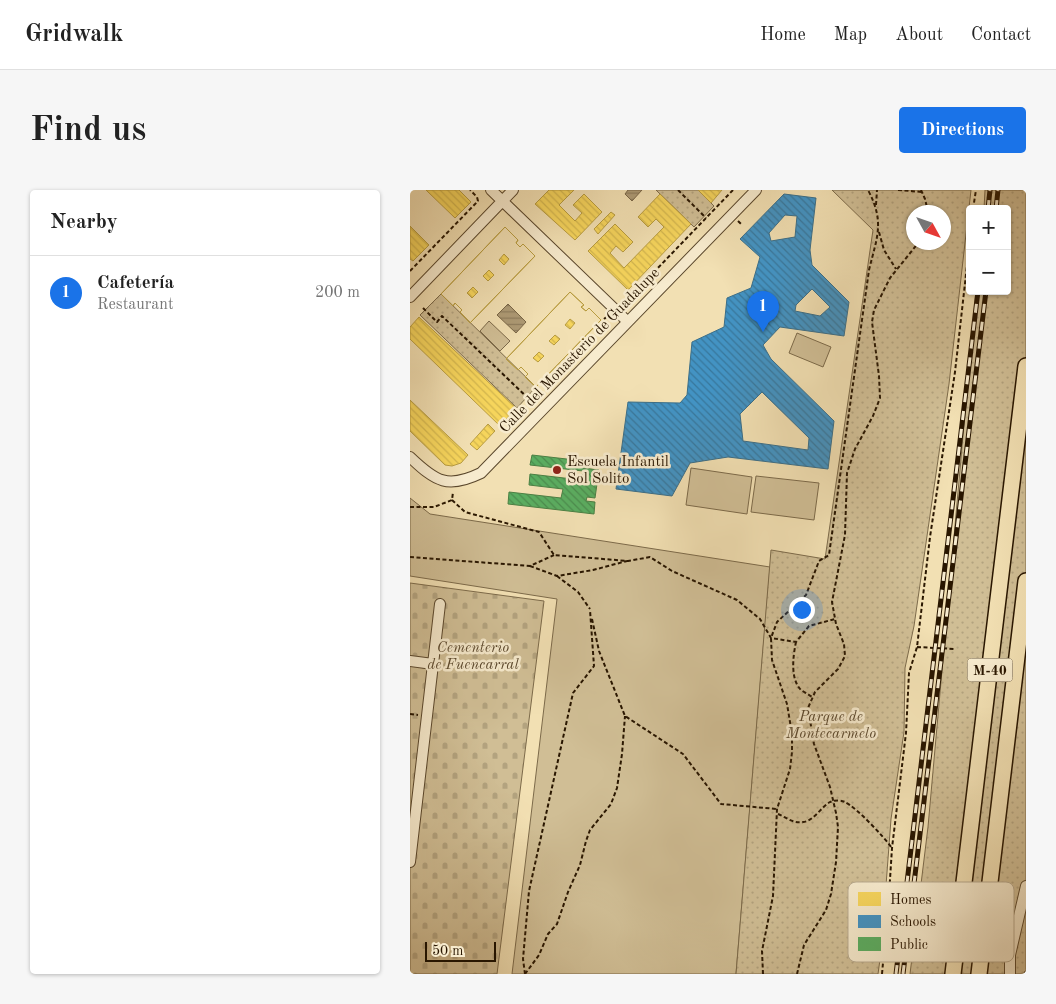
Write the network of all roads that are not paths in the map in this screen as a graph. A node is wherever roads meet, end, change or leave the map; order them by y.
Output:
1 (492, 190) edge
2 (513, 190) edge
3 (756, 190) edge
4 (503, 201) junction
5 (410, 296) edge
6 (627, 321) junction
7 (1026, 366) edge
8 (410, 457) edge
9 (1026, 580) edge
10 (440, 604) dead end
11 (410, 661) edge
12 (433, 664) junction
13 (410, 857) edge
14 (410, 862) edge
15 (965, 882) edge
16 (990, 882) edge
17 (1026, 886) edge
18 (1014, 938) edge

1 - 4 street
2 - 4 street
3 - 6 street, Calle del Monasterio de Guadalupe
4 - 5 street
4 - 6 street
6 - 8 street, Calle del Monasterio de Guadalupe
7 - 15 highway, M-40
9 - 16 highway, M-40
10 - 12 street
11 - 12 street
12 - 13 street
13 - 14 street
17 - 18 street

